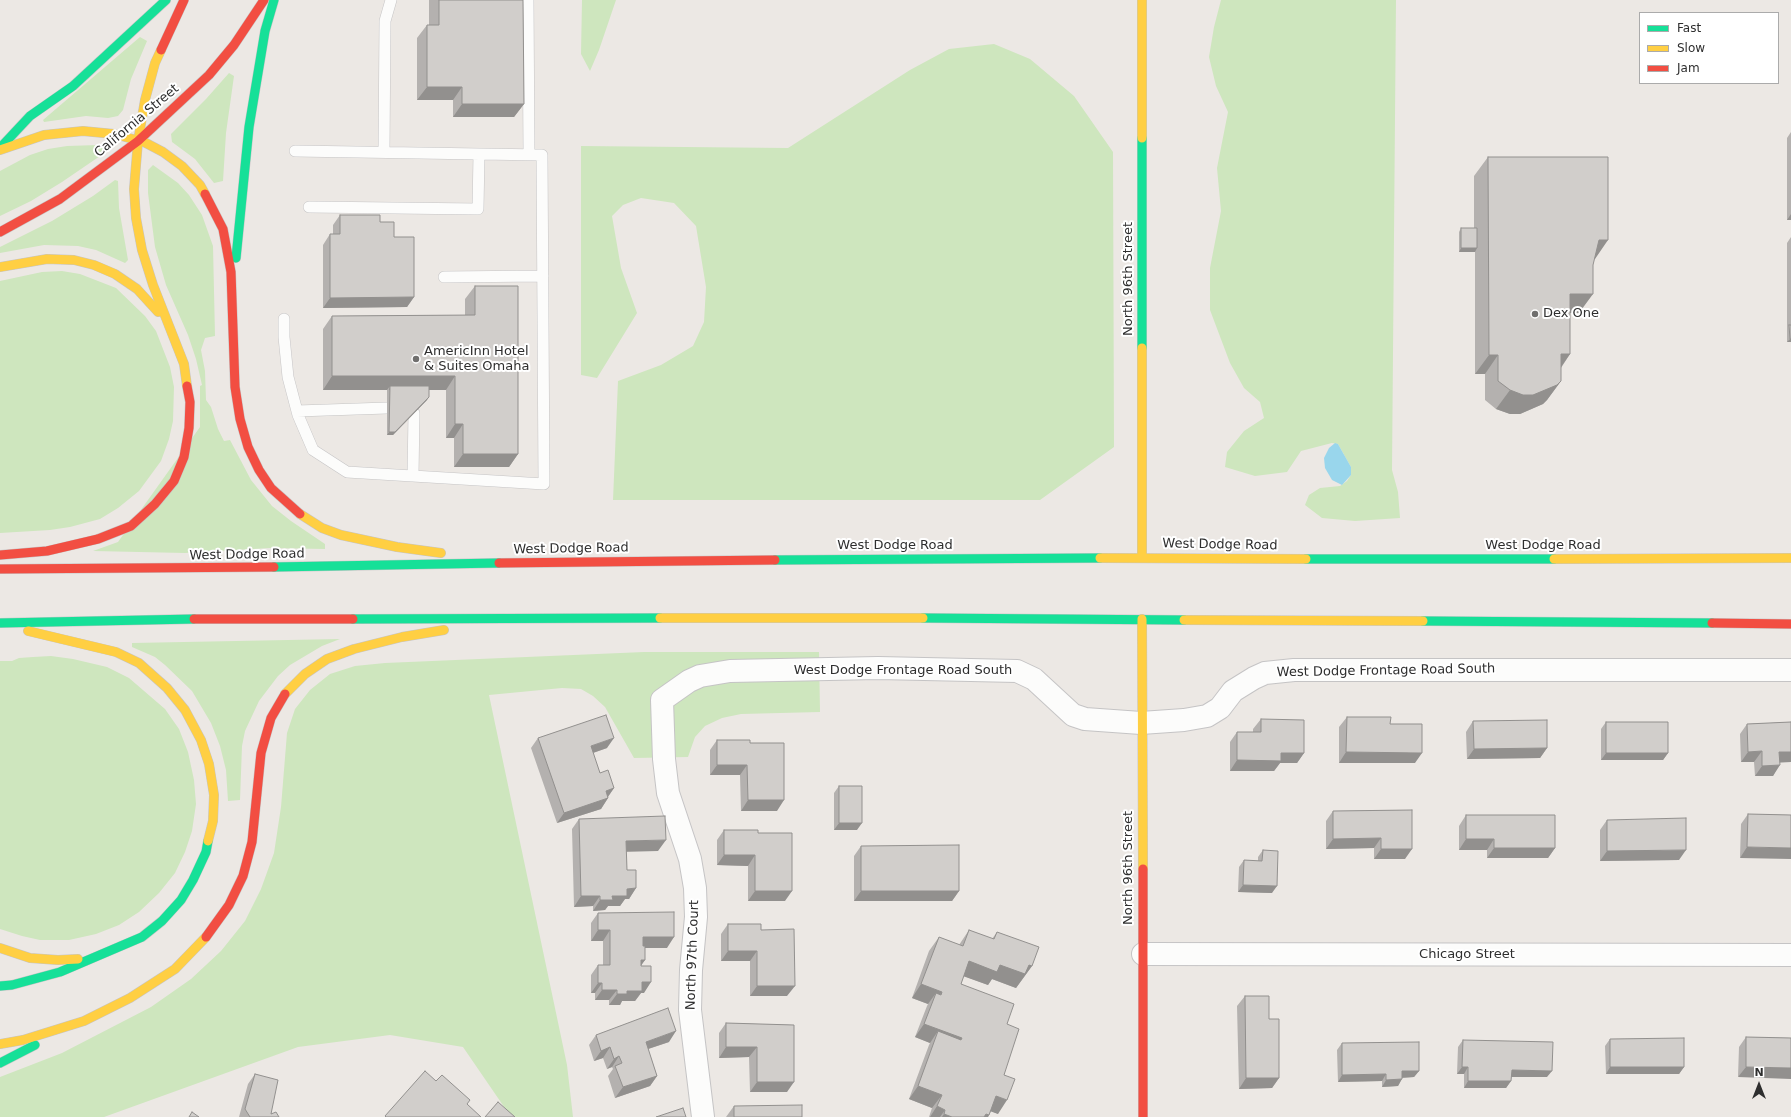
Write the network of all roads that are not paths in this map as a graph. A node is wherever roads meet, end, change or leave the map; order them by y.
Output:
1 (166, 0) edge
2 (184, 0) edge
3 (264, 0) edge
4 (274, 0) edge
5 (391, 0) edge
6 (528, 0) edge
7 (1142, 0) edge
8 (138, 141) junction
9 (0, 149) edge
10 (294, 151) dead end
11 (384, 152) junction
12 (479, 154) junction
13 (529, 155) junction
14 (310, 207) dead end
15 (0, 232) edge
16 (0, 267) edge
17 (543, 276) junction
18 (444, 277) dead end
19 (232, 315) junction
20 (284, 319) dead end
21 (170, 329) junction
22 (387, 408) dead end
23 (297, 411) junction
24 (414, 413) edge
25 (412, 476) junction
26 (0, 555) edge
27 (1142, 558) junction
28 (1791, 558) edge
29 (512, 563) junction
30 (0, 569) edge
31 (1142, 619) junction
32 (510, 620) junction
33 (0, 624) edge
34 (1791, 624) edge
35 (1791, 670) edge
36 (662, 700) joint
37 (1141, 723) junction
38 (0, 948) edge
39 (112, 951) junction
40 (1143, 954) junction
41 (1791, 955) edge
42 (0, 986) edge
43 (84, 1021) junction
44 (0, 1044) edge
45 (0, 1063) edge
46 (703, 1117) edge
47 (1143, 1117) edge

1 - 9 main road
2 - 8 main road
3 - 8 main road, California Street
4 - 19 main road
5 - 11 lane
6 - 13 lane
7 - 27 main road, North 96th Street
8 - 9 main road
8 - 15 main road, California Street
8 - 19 main road
8 - 21 main road
10 - 11 lane
11 - 12 lane
12 - 13 lane
12 - 14 lane
13 - 17 lane
16 - 21 main road
17 - 18 lane
17 - 25 lane
19 - 29 main road
20 - 23 lane
21 - 26 main road
22 - 23 lane
23 - 25 lane
24 - 25 lane
27 - 28 main road, West Dodge Road
27 - 29 main road, West Dodge Road
29 - 30 main road, West Dodge Road
31 - 32 main road
31 - 34 main road
31 - 37 main road, North 96th Street
32 - 33 main road
32 - 43 main road
33 - 39 main road
35 - 37 street, West Dodge Frontage Road South
36 - 37 street, West Dodge Frontage Road South
36 - 46 street, North 97th Court
37 - 40 main road, North 96th Street
38 - 39 main road
39 - 42 main road
40 - 41 street, Chicago Street
40 - 47 main road, North 96th Street
43 - 44 main road
43 - 45 main road

